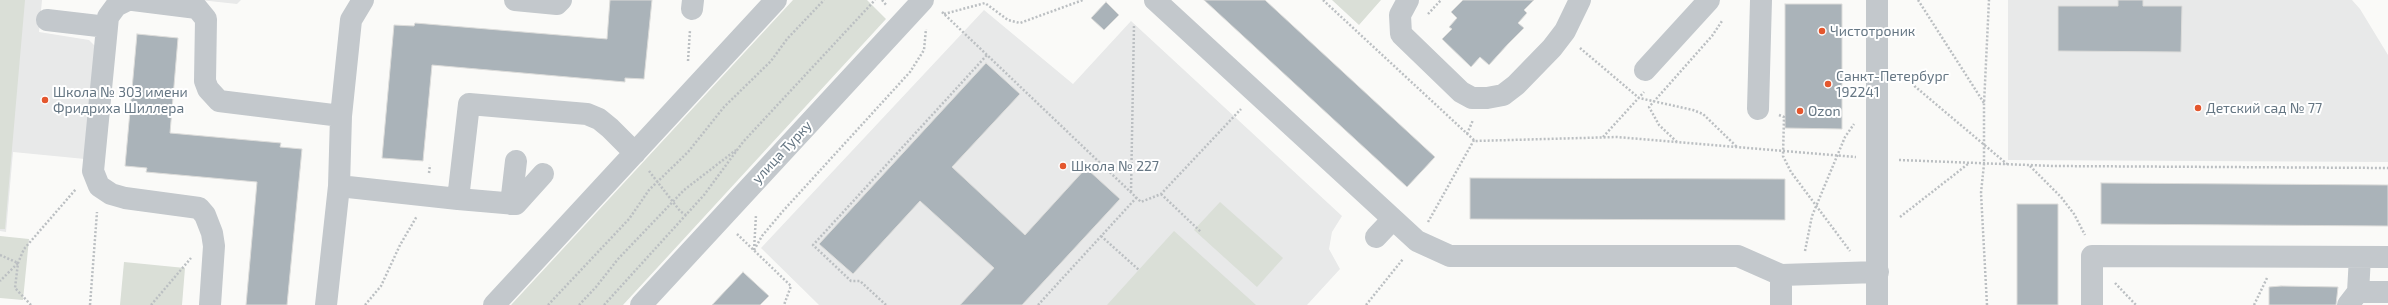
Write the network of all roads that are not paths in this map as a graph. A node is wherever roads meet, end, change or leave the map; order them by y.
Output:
1 (128, 0) edge
2 (132, 0) edge
3 (515, 0) edge
4 (561, 0) edge
5 (776, 0) edge
6 (1155, 0) edge
7 (1408, 0) edge
8 (1580, 0) edge
9 (1709, 0) edge
10 (1761, 0) edge
11 (1877, 0) edge
12 (360, 1) edge
13 (931, 5) edge
14 (48, 20) dead end
15 (107, 27) junction
16 (1645, 70) dead end
17 (1758, 109) road end
18 (341, 116) junction
19 (635, 153) junction
20 (516, 162) dead end
21 (543, 174) dead end
22 (339, 186) junction
23 (458, 198) junction
24 (511, 204) junction
25 (1393, 219) junction
26 (1376, 237) dead end
27 (2360, 256) junction
28 (2388, 257) edge
29 (1878, 272) junction
30 (1790, 275) junction
31 (2388, 292) edge
32 (2353, 299) edge
33 (210, 305) edge
34 (326, 305) edge
35 (494, 305) edge
36 (641, 305) edge
37 (1781, 305) edge
38 (1877, 305) edge
39 (2092, 305) edge

1 - 15 street
2 - 18 street
3 - 4 street
5 - 19 street
6 - 25 street
7 - 8 street
9 - 16 street
10 - 17 street
11 - 29 street
12 - 18 street
13 - 36 street, улица Турку
14 - 15 street
15 - 33 street
18 - 22 street
19 - 23 street
19 - 35 street
20 - 24 street
21 - 24 street
22 - 23 street
22 - 34 street
23 - 24 street
25 - 26 street
25 - 30 street
27 - 28 street
27 - 32 street
27 - 39 street
29 - 30 street
29 - 38 street
30 - 37 street
31 - 32 street

